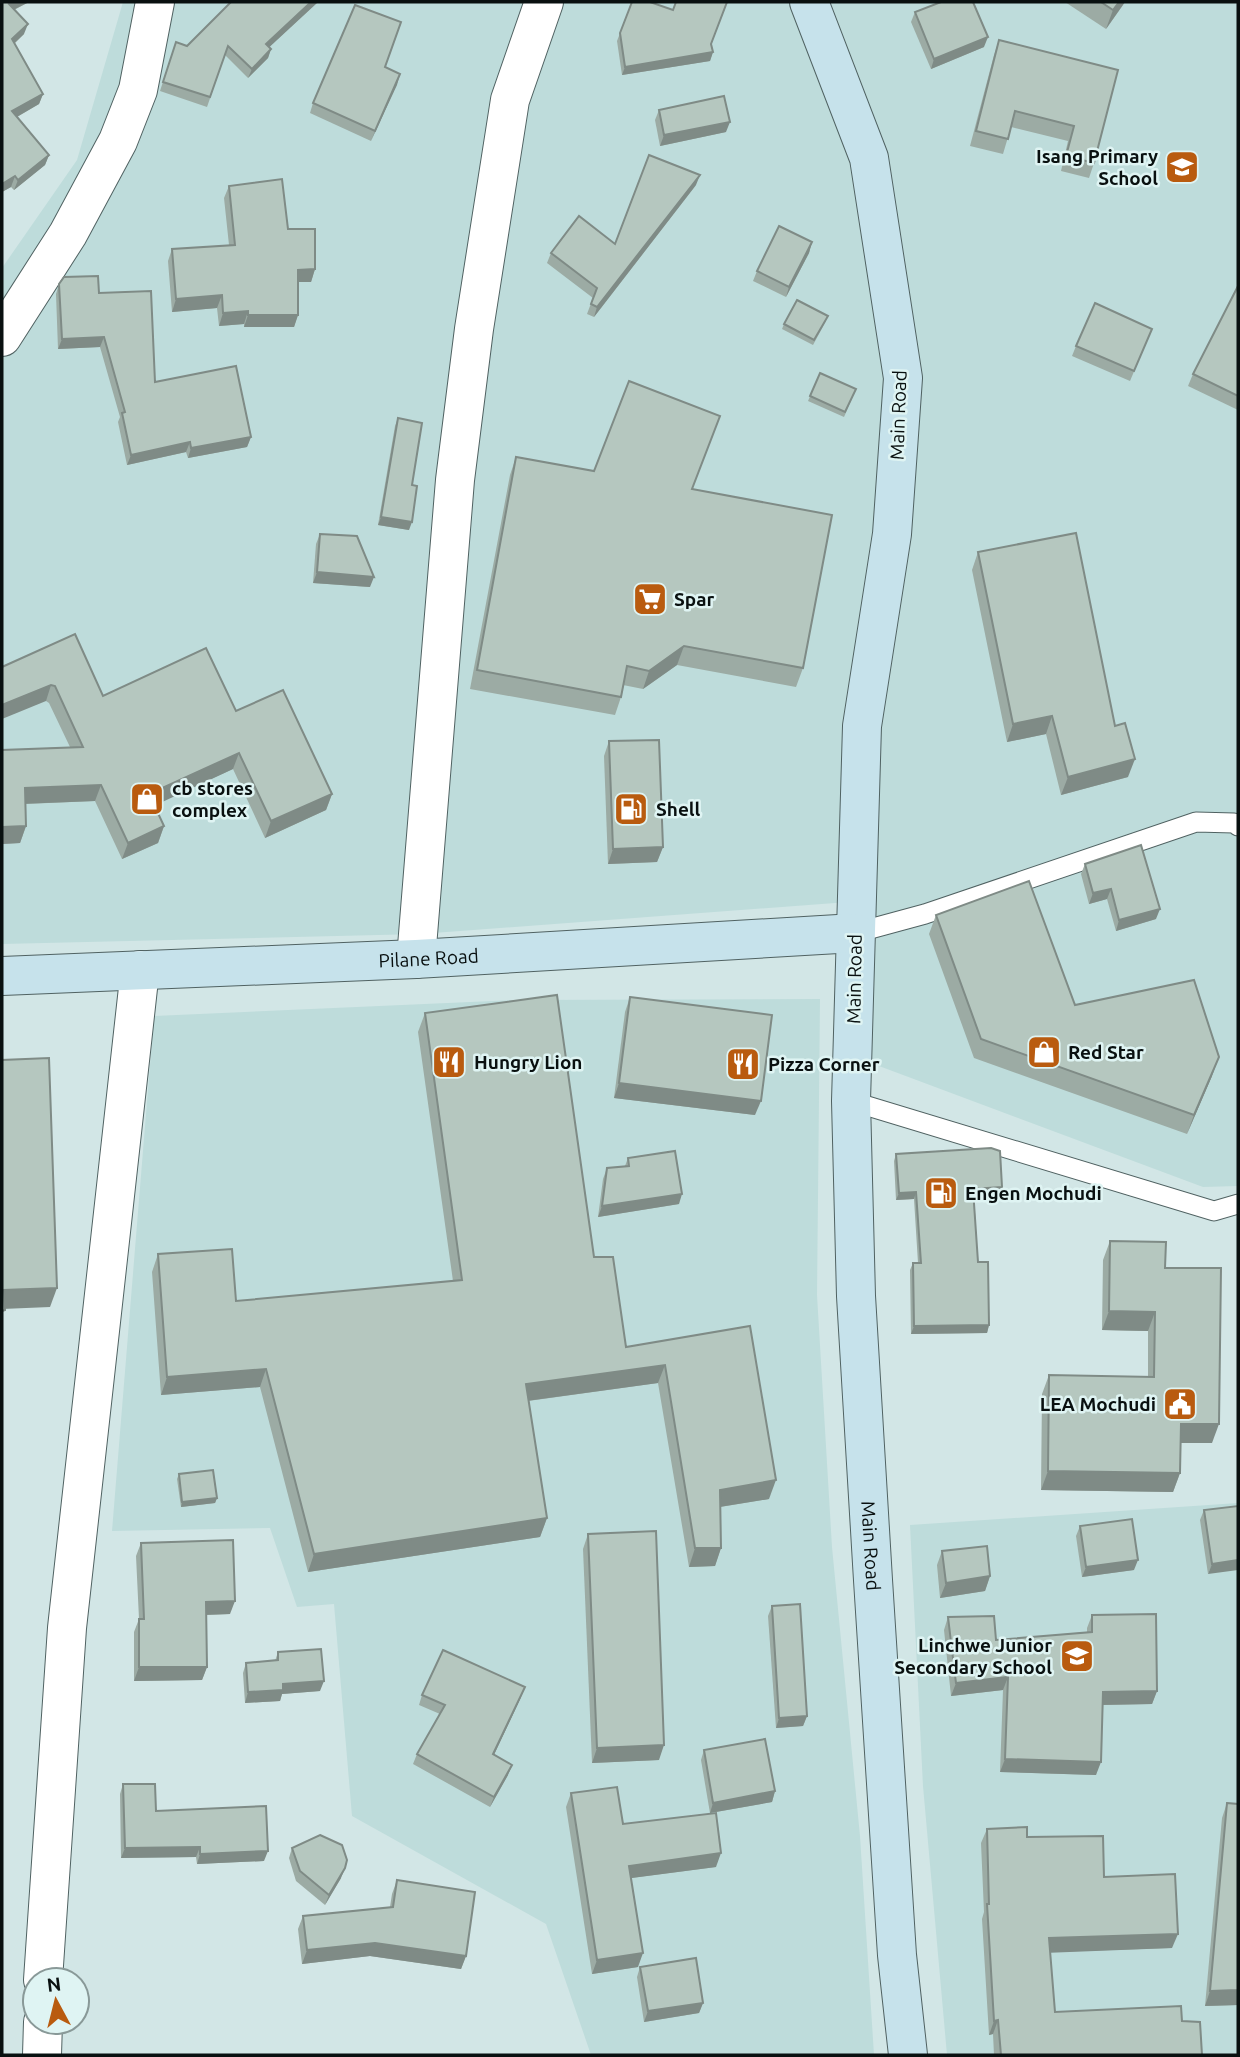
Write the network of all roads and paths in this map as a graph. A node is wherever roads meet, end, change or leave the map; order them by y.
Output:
1 (155, 2) edge
2 (544, 2) edge
3 (809, 2) edge
4 (2, 337) edge
5 (1238, 826) edge
6 (855, 933) junction
7 (416, 959) junction
8 (140, 970) junction
9 (2, 976) edge
10 (851, 1101) junction
11 (1238, 1204) edge
12 (44, 1966) edge
13 (43, 2036) edge
14 (43, 2055) edge
15 (908, 2055) edge

1 - 4 street
2 - 7 street
3 - 6 main road, Main Road
5 - 6 lane
6 - 7 main road, Pilane Road
6 - 10 main road, Main Road
7 - 8 main road, Pilane Road
8 - 9 main road, Pilane Road
8 - 12 street
10 - 11 lane
10 - 15 main road, Main Road
13 - 14 street

